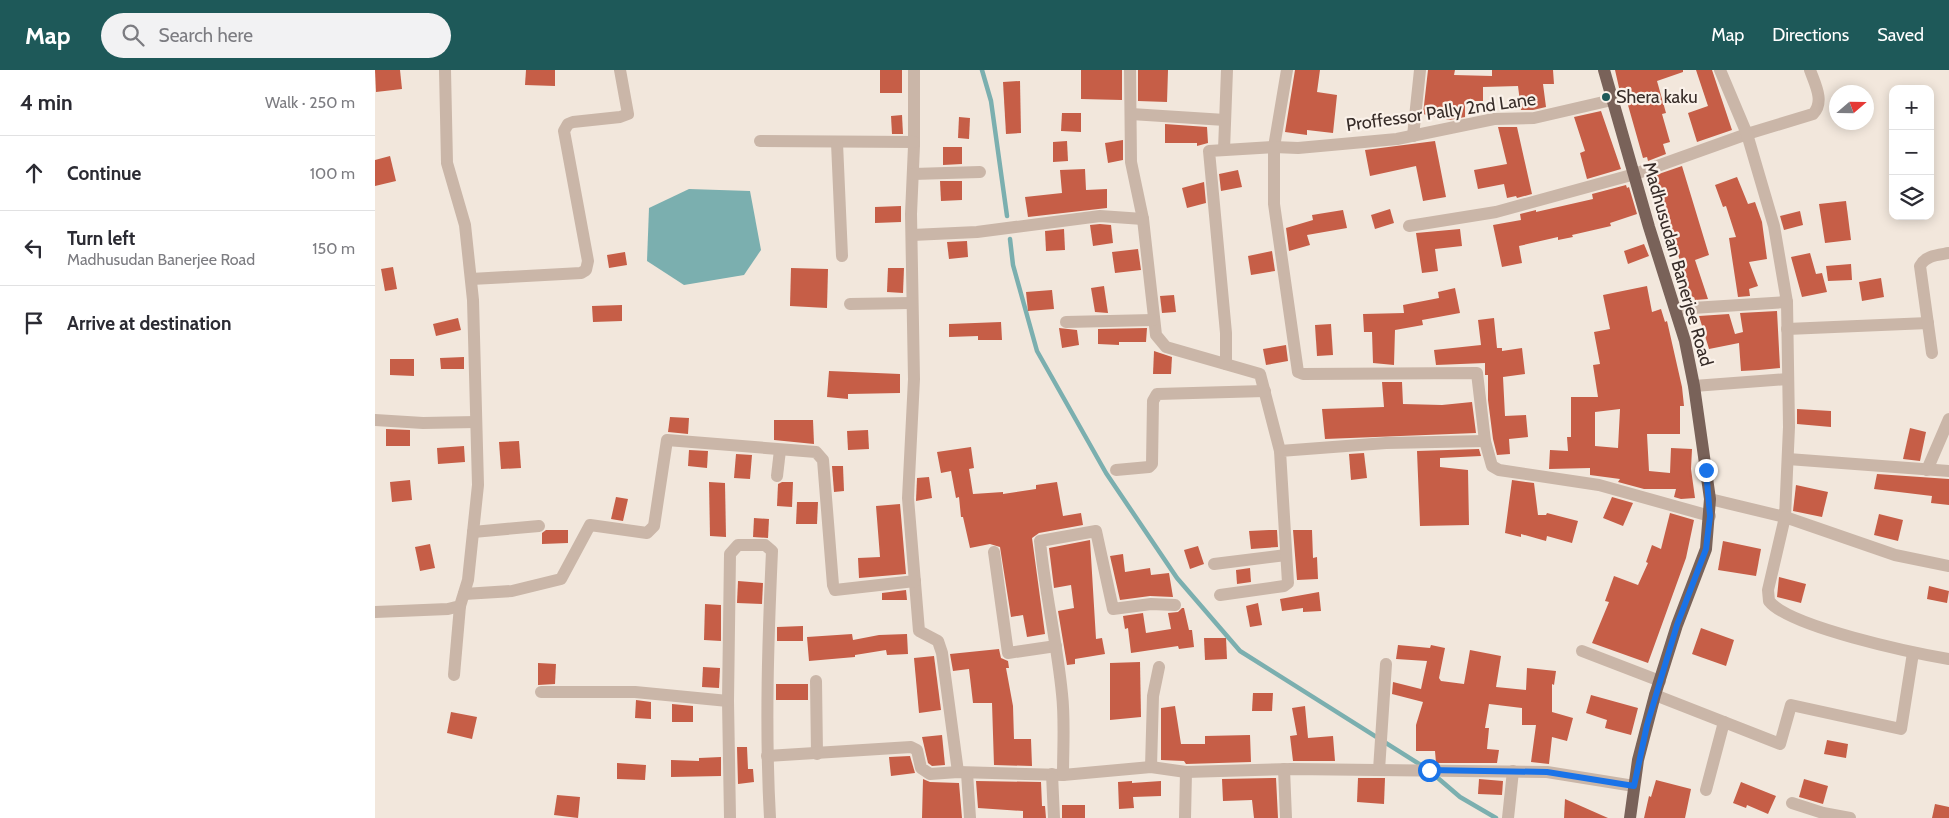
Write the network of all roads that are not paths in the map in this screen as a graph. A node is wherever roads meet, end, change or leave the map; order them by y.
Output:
1 (445, 70) edge
2 (620, 70) edge
3 (914, 70) edge
4 (1130, 70) edge
5 (1227, 70) edge
6 (1287, 70) edge
7 (1420, 70) edge
8 (1604, 70) edge
9 (1721, 70) edge
10 (1810, 70) edge
11 (1612, 100) junction
12 (1131, 114) junction
13 (1225, 120) junction
14 (1747, 134) junction
15 (1413, 136) junction
16 (759, 141) dead end
17 (837, 142) junction
18 (914, 142) junction
19 (1274, 146) junction
20 (1224, 150) junction
21 (980, 172) dead end
22 (913, 174) junction
23 (1635, 174) junction
24 (1143, 219) junction
25 (1409, 226) dead end
26 (912, 235) junction
27 (1949, 254) edge
28 (842, 256) dead end
29 (471, 279) junction
30 (1787, 302) junction
31 (912, 303) junction
32 (850, 304) dead end
33 (1676, 309) junction
34 (1153, 320) junction
35 (1066, 322) dead end
36 (1928, 323) junction
37 (1787, 329) junction
38 (1932, 353) dead end
39 (1226, 364) junction
40 (1788, 379) junction
41 (1694, 386) junction
42 (1265, 391) junction
43 (1949, 419) edge
44 (375, 420) edge
45 (476, 422) junction
46 (1485, 441) junction
47 (780, 450) junction
48 (1280, 451) junction
49 (1788, 459) junction
50 (1116, 470) dead end
51 (1927, 470) junction
52 (1949, 472) edge
53 (777, 476) dead end
54 (1710, 499) junction
55 (1710, 516) junction
56 (1785, 517) junction
57 (539, 526) dead end
58 (473, 532) junction
59 (995, 552) dead end
60 (1286, 555) junction
61 (1214, 564) dead end
62 (1949, 566) edge
63 (915, 580) junction
64 (464, 594) junction
65 (1220, 596) dead end
66 (1175, 605) dead end
67 (460, 606) junction
68 (375, 612) edge
69 (1056, 646) junction
70 (1582, 651) dead end
71 (1913, 654) junction
72 (1949, 659) edge
73 (1386, 664) dead end
74 (1159, 668) dead end
75 (454, 675) dead end
76 (816, 681) dead end
77 (1660, 681) junction
78 (541, 692) dead end
79 (1655, 695) junction
80 (728, 701) junction
81 (1724, 722) junction
82 (817, 754) junction
83 (767, 756) junction
84 (1151, 767) junction
85 (1284, 770) junction
86 (1379, 770) junction
87 (1513, 771) junction
88 (963, 772) junction
89 (1186, 772) junction
90 (1058, 775) junction
91 (1634, 786) junction
92 (1706, 790) dead end
93 (1792, 803) dead end
94 (730, 818) edge
95 (770, 818) edge
96 (971, 818) edge
97 (1054, 818) edge
98 (1185, 818) edge
99 (1286, 818) edge
100 (1508, 818) edge
101 (1630, 818) edge
102 (1850, 818) edge

1 - 29 street
2 - 29 street
3 - 18 street
4 - 12 street
5 - 13 street
6 - 19 street
7 - 15 street
8 - 11 main road, Madhusudan Banerjee Road
9 - 14 street
10 - 14 street
11 - 15 street, Proffessor Pally 2nd Lane
11 - 23 main road, Madhusudan Banerjee Road
12 - 13 street
12 - 24 street
13 - 20 street
14 - 23 street
14 - 30 street
15 - 19 street, Proffessor Pally 2nd Lane
16 - 17 street
17 - 18 street
17 - 28 street
18 - 22 street
19 - 20 street, Proffessor Pally 2nd Lane
19 - 46 street
20 - 39 street
21 - 22 street
22 - 26 street
23 - 25 street
23 - 33 main road, Madhusudan Banerjee Road
24 - 26 street
24 - 34 street
26 - 31 street
27 - 36 street
29 - 45 street
30 - 33 street
30 - 37 street
31 - 32 street
31 - 63 street
33 - 41 main road, Madhusudan Banerjee Road
34 - 35 street
34 - 39 street
36 - 37 street
36 - 38 street
37 - 40 street
39 - 42 street
40 - 41 street
40 - 49 street
41 - 54 main road, Madhusudan Banerjee Road
42 - 48 street
42 - 50 street
43 - 51 street
44 - 45 street
45 - 58 street
46 - 48 street
46 - 55 street
47 - 53 street
47 - 63 street
47 - 64 street
48 - 60 street
49 - 51 street
49 - 56 street
51 - 52 street
54 - 55 main road, Madhusudan Banerjee Road
54 - 56 street
55 - 77 main road, Madhusudan Banerjee Road
56 - 62 street
56 - 71 street
57 - 58 street
58 - 64 street
59 - 69 street
60 - 61 street
60 - 65 street
63 - 88 street
64 - 67 street
66 - 69 street
67 - 68 street
67 - 75 street
69 - 90 street
70 - 77 street
71 - 72 street
71 - 81 street
73 - 86 street
74 - 84 street
76 - 82 street
77 - 79 main road, Madhusudan Banerjee Road
78 - 80 street
79 - 81 street
79 - 91 main road, Madhusudan Banerjee Road
80 - 83 street
80 - 94 street
81 - 92 street
82 - 83 street
82 - 88 street
83 - 95 street
84 - 89 street
84 - 90 street
85 - 86 street
85 - 89 street
85 - 99 street
86 - 87 street
87 - 91 street
87 - 100 street
88 - 90 street
88 - 96 street
89 - 98 street
90 - 97 street
91 - 101 main road, Madhusudan Banerjee Road
93 - 102 street

